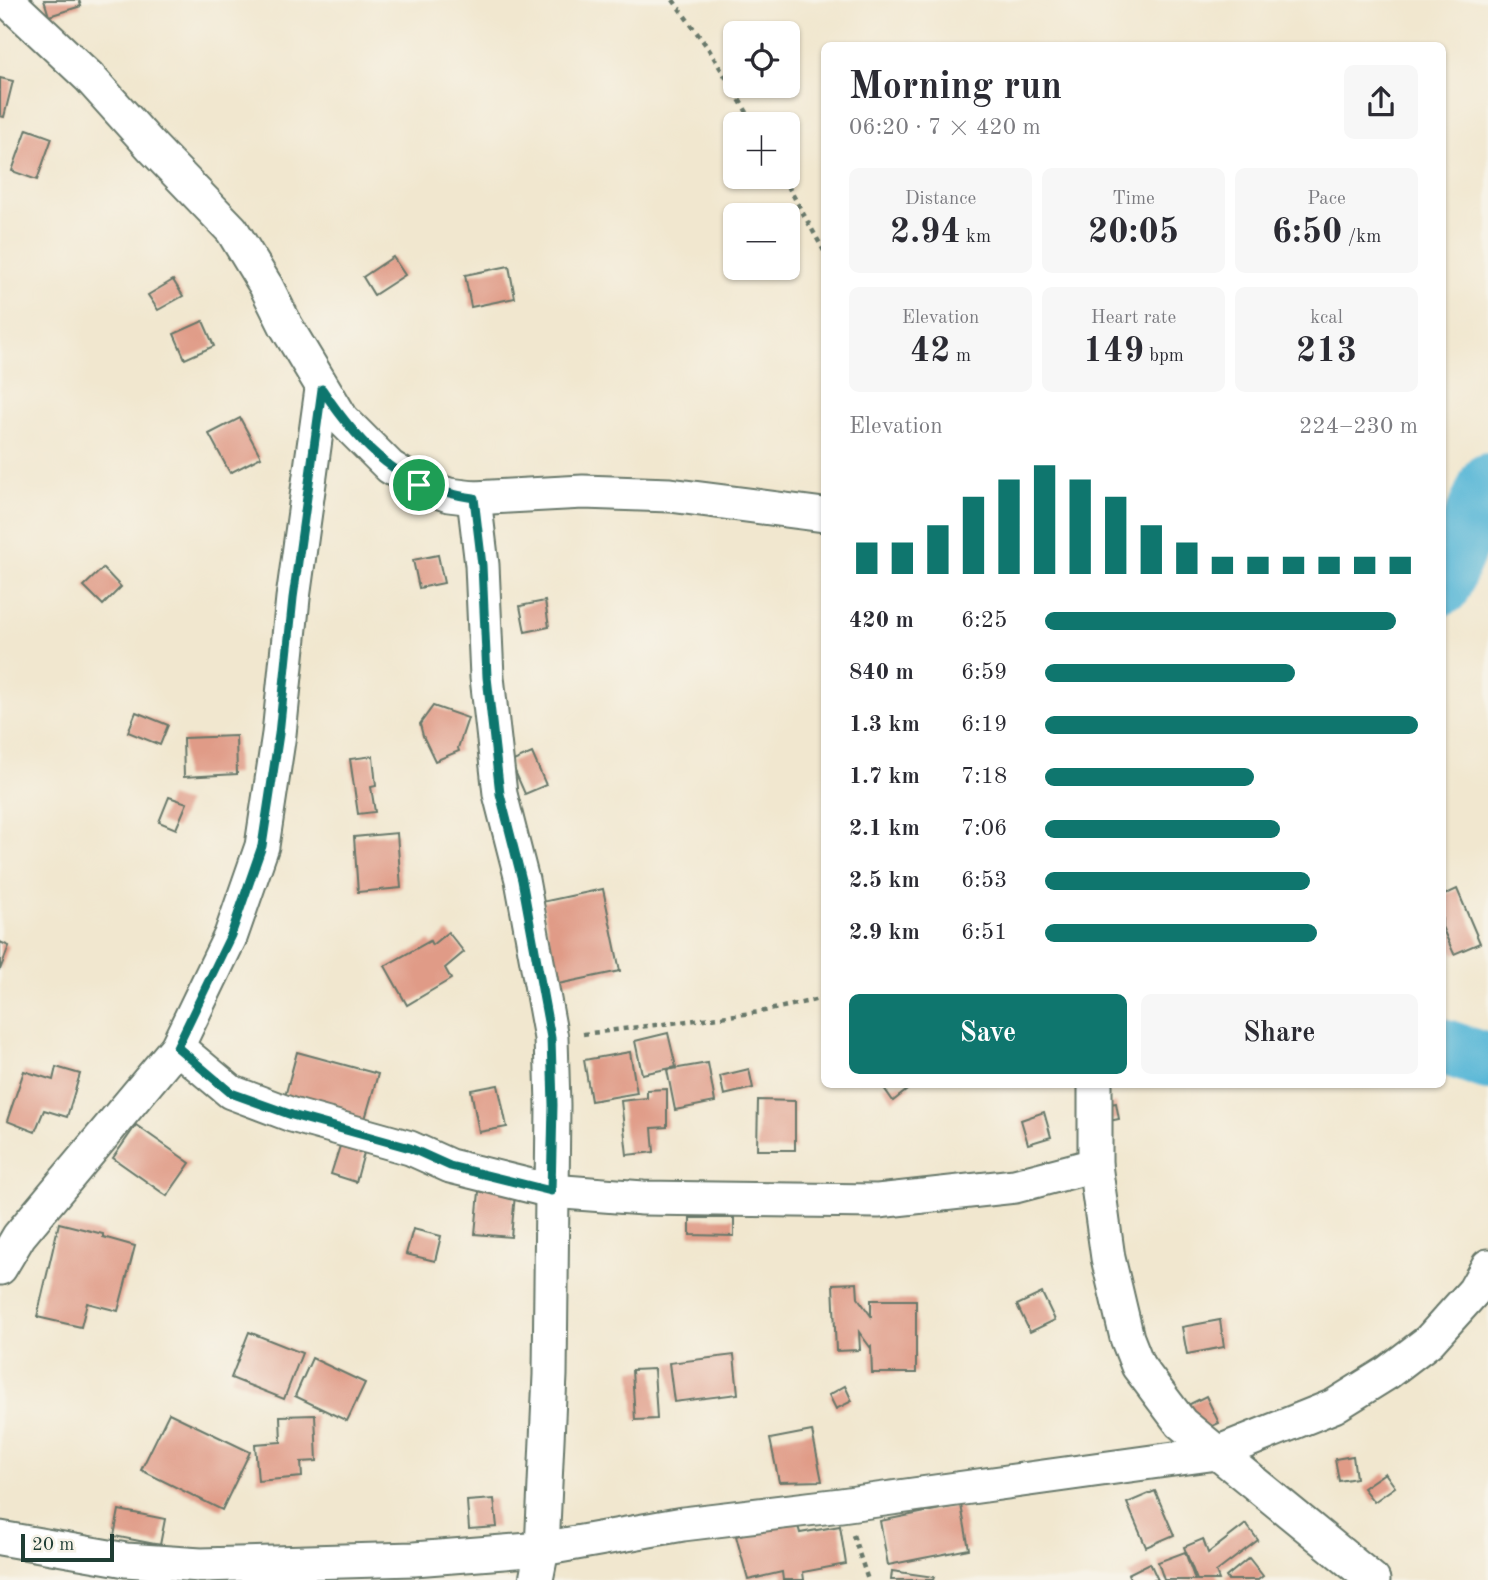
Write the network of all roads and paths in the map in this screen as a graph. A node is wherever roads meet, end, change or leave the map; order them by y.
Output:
1 (7, 0) edge
2 (673, 0) edge
3 (747, 112) edge
4 (790, 189) edge
5 (821, 245) edge
6 (322, 389) junction
7 (474, 498) junction
8 (821, 515) edge
9 (821, 999) edge
10 (551, 1038) junction
11 (177, 1047) junction
12 (1095, 1088) edge
13 (1095, 1165) junction
14 (551, 1191) junction
15 (1488, 1266) edge
16 (0, 1268) edge
17 (1217, 1453) junction
18 (841, 1505) junction
19 (0, 1538) edge
20 (539, 1564) edge
21 (869, 1580) edge
22 (1373, 1580) edge

1 - 6 street
2 - 3 path
4 - 5 path
6 - 7 street
6 - 11 street
7 - 8 street
7 - 10 street
9 - 10 path
10 - 14 street
11 - 14 street
11 - 16 street
12 - 13 street
13 - 14 street
13 - 17 street
14 - 20 street
15 - 17 street
17 - 18 street
17 - 22 street
18 - 20 street
18 - 21 path
19 - 20 street

